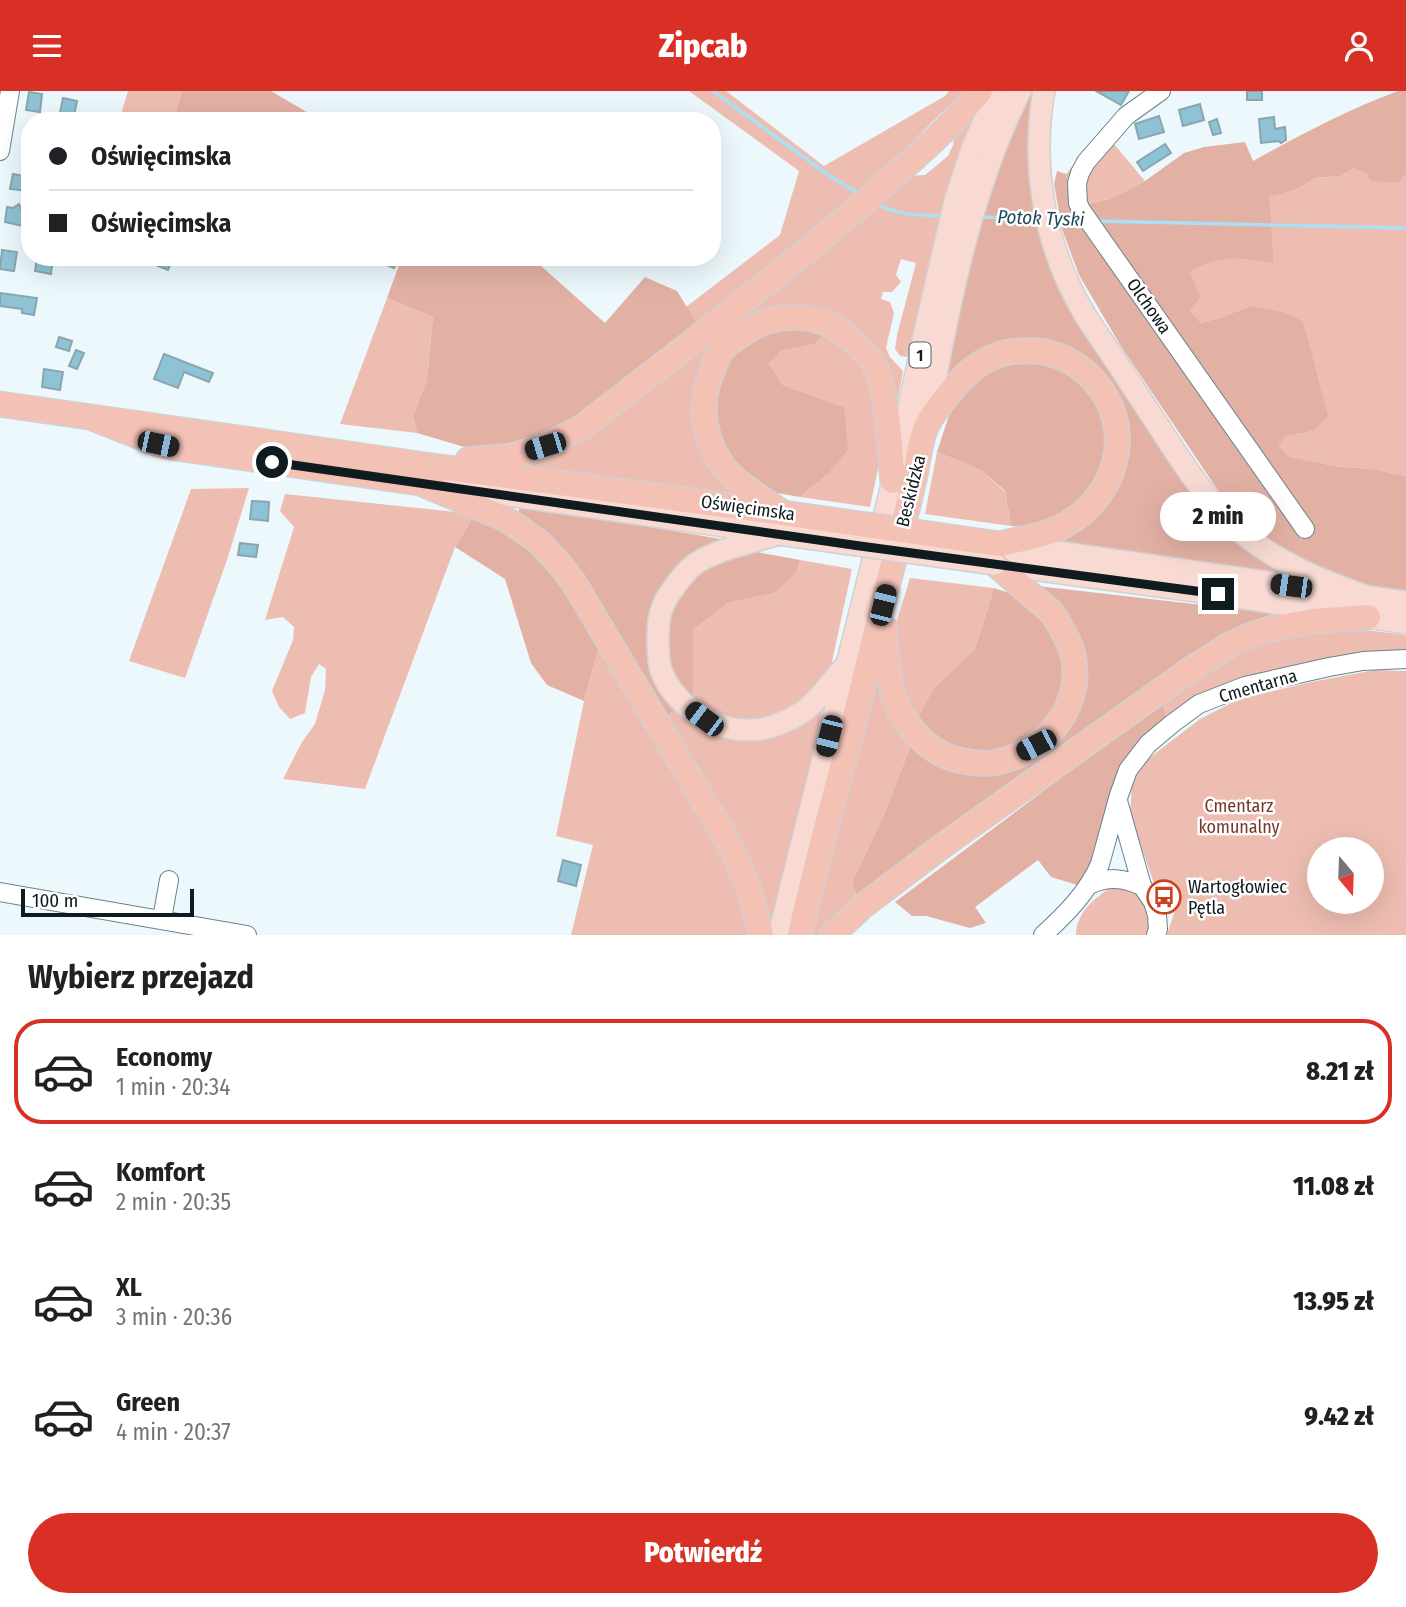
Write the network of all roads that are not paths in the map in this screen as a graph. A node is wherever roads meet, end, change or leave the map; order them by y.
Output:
1 (10, 91) edge
2 (980, 91) edge
3 (997, 91) edge
4 (1020, 91) edge
5 (1044, 91) edge
6 (1161, 91) edge
7 (0, 151) edge
8 (965, 202) junction
9 (957, 232) junction
10 (0, 404) edge
11 (926, 427) junction
12 (422, 474) junction
13 (893, 481) junction
14 (781, 524) junction
15 (1305, 529) dead end
16 (997, 554) junction
17 (1406, 602) edge
18 (883, 605) junction
19 (1367, 607) junction
20 (1406, 623) edge
21 (1406, 660) edge
22 (847, 664) junction
23 (1118, 801) junction
24 (169, 880) dead end
25 (1089, 885) junction
26 (1142, 886) junction
27 (0, 891) edge
28 (162, 919) junction
29 (1052, 932) edge
30 (247, 935) edge
31 (761, 935) edge
32 (779, 935) edge
33 (800, 935) edge
34 (832, 935) edge
35 (1156, 935) edge

1 - 7 street
2 - 12 highway
3 - 8 main road, Beskidzka / 1
4 - 8 main road, Beskidzka / 1
5 - 19 main road
6 - 15 street, Olchowa
8 - 9 main road, Beskidzka / 1
9 - 11 main road, Beskidzka / 1
9 - 13 main road, Beskidzka / 1
10 - 12 highway, Oświęcimska
11 - 16 highway
11 - 18 highway, Beskidzka / 1
12 - 14 highway, Oświęcimska
12 - 31 highway
13 - 14 highway
13 - 22 main road, Beskidzka / 1
14 - 16 highway, Oświęcimska, bridge
14 - 22 main road
16 - 18 highway
16 - 19 main road, Oświęcimska
17 - 19 main road, Oświęcimska
18 - 33 highway, Beskidzka / 1
19 - 20 main road, Oświęcimska
19 - 34 highway
21 - 23 street, Cmentarna
22 - 32 main road, Beskidzka / 1
23 - 25 street, Cmentarna
23 - 26 street
24 - 28 street
25 - 26 street
25 - 29 street, Cmentarna
26 - 35 street
27 - 28 street
28 - 30 street

